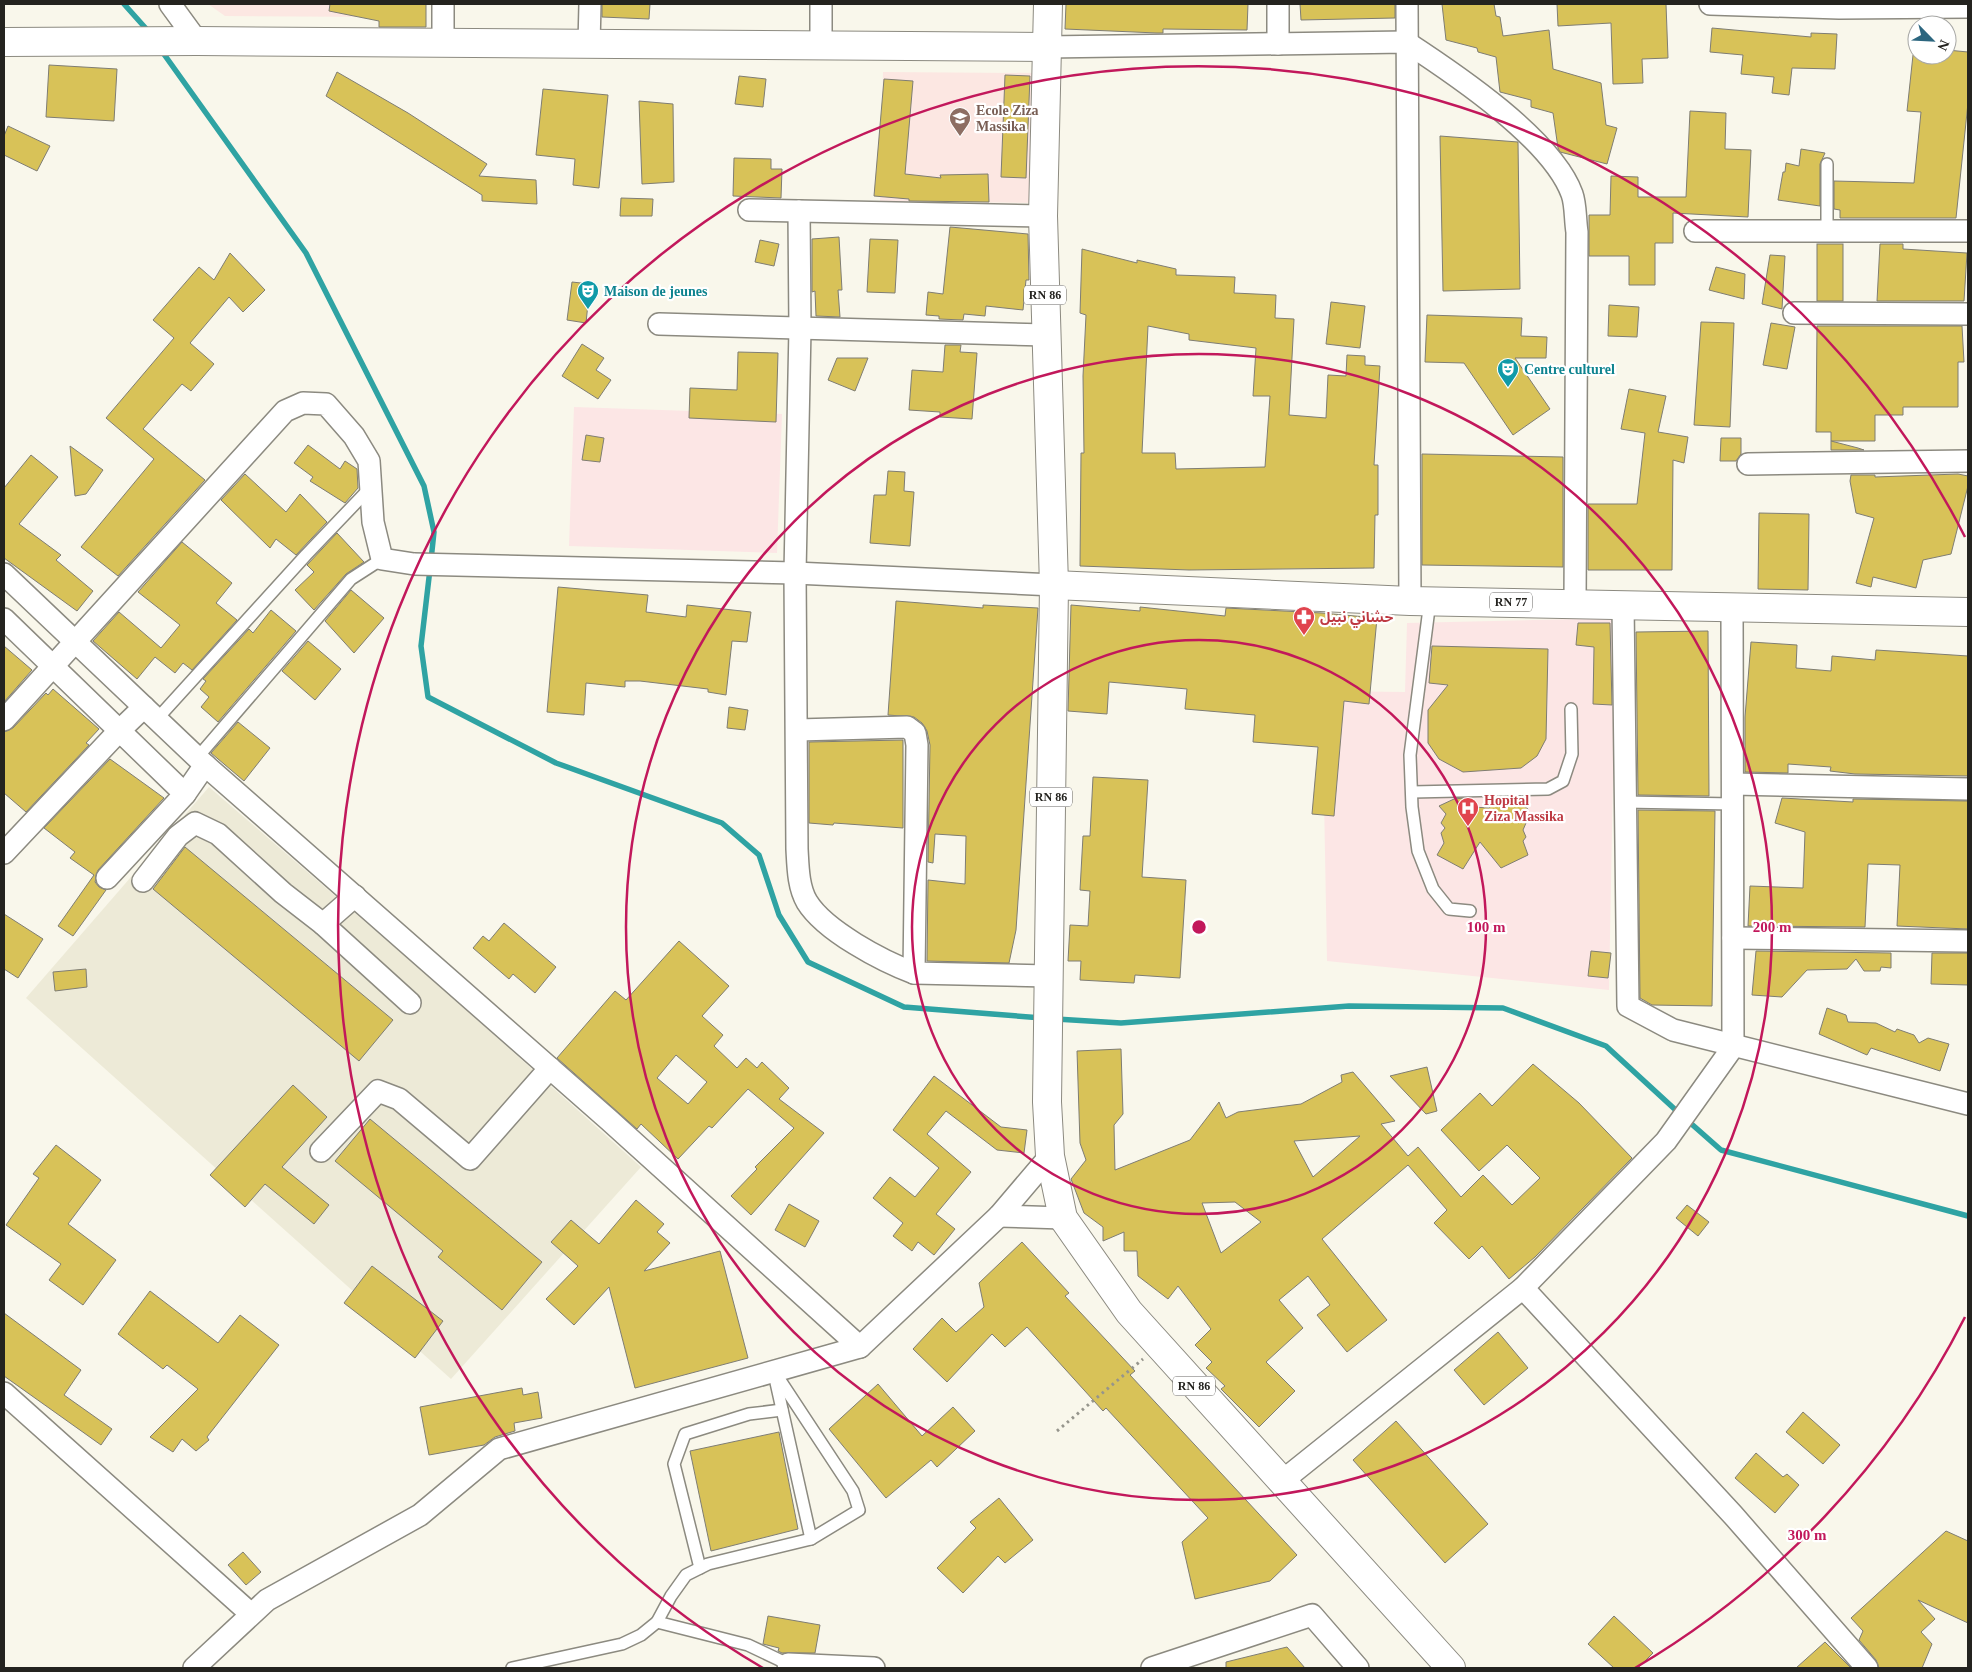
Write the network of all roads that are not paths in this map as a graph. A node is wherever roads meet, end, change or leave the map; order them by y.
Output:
1 (170, 4) edge
2 (444, 4) edge
3 (590, 4) edge
4 (821, 4) edge
5 (1048, 4) edge
6 (1278, 4) edge
7 (1407, 4) edge
8 (1710, 4) edge
9 (1839, 6) edge
10 (1968, 7) edge
11 (197, 40) junction
12 (4, 42) edge
13 (443, 42) junction
14 (1406, 42) junction
15 (589, 44) junction
16 (1278, 44) junction
17 (821, 46) junction
18 (1047, 48) junction
19 (1827, 164) dead end
20 (749, 210) dead end
21 (799, 211) junction
22 (1044, 216) junction
23 (1695, 231) dead end
24 (1968, 231) edge
25 (1827, 232) junction
26 (1794, 313) dead end
27 (1968, 314) edge
28 (659, 324) dead end
29 (800, 328) junction
30 (1046, 335) junction
31 (1968, 461) edge
32 (1748, 464) dead end
33 (371, 486) junction
34 (382, 559) junction
35 (4, 574) edge
36 (795, 574) junction
37 (1054, 585) junction
38 (1420, 601) junction
39 (1575, 603) junction
40 (1623, 604) junction
41 (1732, 607) junction
42 (1968, 612) edge
43 (4, 619) edge
44 (75, 642) junction
45 (53, 666) junction
46 (1571, 709) dead end
47 (150, 713) junction
48 (4, 720) edge
49 (798, 730) junction
50 (119, 731) junction
51 (201, 761) junction
52 (1968, 789) edge
53 (1412, 792) junction
54 (185, 794) junction
55 (1733, 794) junction
56 (1625, 802) junction
57 (4, 854) edge
58 (107, 878) dead end
59 (143, 881) dead end
60 (355, 896) junction
61 (1470, 912) dead end
62 (324, 924) junction
63 (1733, 938) junction
64 (1968, 941) edge
65 (914, 973) junction
66 (1048, 976) junction
67 (410, 1003) dead end
68 (1733, 1047) junction
69 (550, 1068) junction
70 (1968, 1104) edge
71 (321, 1151) dead end
72 (1050, 1156) junction
73 (999, 1216) junction
74 (1064, 1218) junction
75 (1523, 1288) junction
76 (860, 1347) junction
77 (774, 1372) junction
78 (4, 1394) edge
79 (782, 1410) junction
80 (1281, 1482) junction
81 (811, 1539) junction
82 (700, 1568) junction
83 (251, 1614) junction
84 (657, 1622) junction
85 (790, 1666) edge
86 (194, 1668) edge
87 (512, 1668) edge
88 (874, 1668) edge
89 (1152, 1668) edge
90 (1358, 1668) edge
91 (1451, 1668) edge
92 (1867, 1668) edge

1 - 11 street
2 - 13 street
3 - 15 street
4 - 17 street
5 - 18 main road, RN 86
6 - 16 street
7 - 14 street
8 - 9 street
9 - 10 street
11 - 12 main road
11 - 13 main road
13 - 15 main road
14 - 16 street
14 - 38 street
14 - 39 street
15 - 17 main road
16 - 18 street
17 - 18 main road
18 - 22 main road, RN 86
19 - 25 lane
20 - 21 street
21 - 22 street
21 - 29 street
22 - 30 main road, RN 86
23 - 25 street
24 - 25 street
26 - 27 street
28 - 29 street
29 - 30 street
29 - 36 street
30 - 37 main road, RN 86
31 - 32 street
33 - 34 street
33 - 44 street
33 - 47 lane
34 - 36 street
34 - 51 lane
35 - 44 street
36 - 37 street
36 - 49 street
37 - 38 main road, RN 77
37 - 66 main road, RN 86
38 - 39 main road, RN 77
38 - 53 lane
39 - 40 main road, RN 77
40 - 41 main road, RN 77
40 - 56 street
41 - 42 main road, RN 77
41 - 55 street
43 - 45 street
44 - 45 street
44 - 47 street
45 - 48 street
45 - 50 street
46 - 53 lane
47 - 50 street
47 - 51 street
49 - 65 street
49 - 65 street
50 - 54 street
50 - 57 street
51 - 54 street
51 - 60 street
52 - 55 street
53 - 61 lane
54 - 58 street
55 - 56 lane
55 - 63 street
56 - 68 street
59 - 62 street
60 - 62 street
60 - 69 street
62 - 67 street
63 - 64 street
63 - 68 street
65 - 66 street
66 - 72 main road, RN 86
68 - 70 street
68 - 75 street
69 - 71 street
69 - 76 street
72 - 73 street
72 - 74 main road, RN 86
73 - 74 street
73 - 76 street
74 - 80 main road, RN 86
75 - 80 street
75 - 92 street
76 - 77 street
77 - 79 lane
77 - 81 lane
77 - 83 street
78 - 83 street
79 - 81 lane
79 - 82 lane
80 - 91 main road, RN 86
81 - 82 lane
82 - 84 lane
83 - 86 street
84 - 85 lane
84 - 87 lane
85 - 88 street
89 - 90 street

